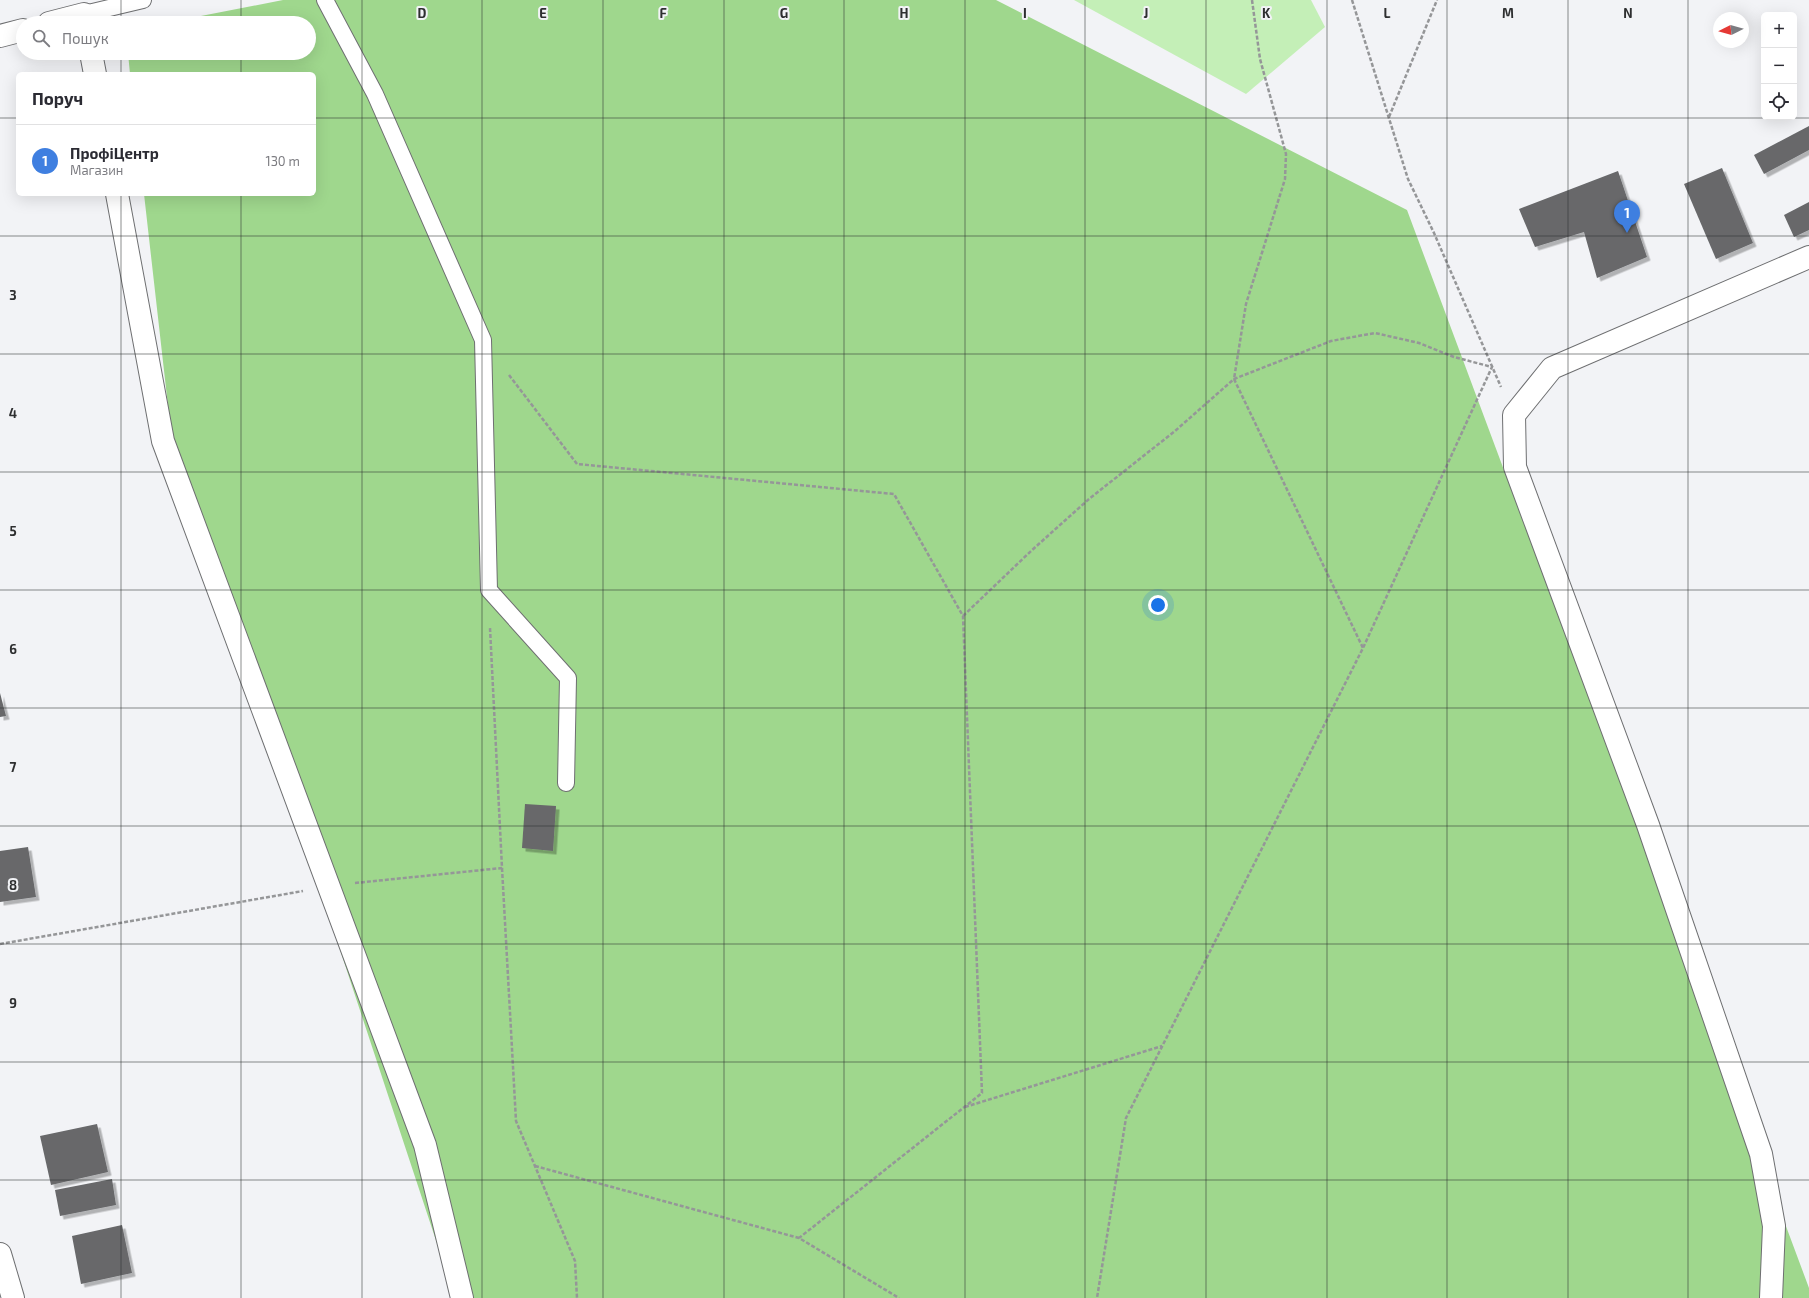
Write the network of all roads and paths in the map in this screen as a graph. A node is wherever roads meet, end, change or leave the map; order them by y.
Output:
1 (143, 0) edge
2 (325, 0) edge
3 (1252, 0) edge
4 (1352, 0) edge
5 (1437, 0) edge
6 (91, 16) edge
7 (16, 32) edge
8 (0, 36) edge
9 (92, 60) edge
10 (95, 72) edge
11 (1389, 117) junction
12 (117, 196) edge
13 (1809, 257) edge
14 (483, 340) junction
15 (1492, 367) junction
16 (1234, 379) junction
17 (1514, 415) junction
18 (963, 616) junction
19 (1363, 648) junction
20 (566, 784) dead end
21 (502, 868) dead end
22 (1162, 1046) junction
23 (963, 1108) junction
24 (535, 1166) junction
25 (799, 1238) junction
26 (0, 1254) edge
27 (13, 1298) edge
28 (462, 1298) edge
29 (577, 1298) edge
30 (899, 1298) edge
31 (1097, 1298) edge
32 (1771, 1298) edge

1 - 6 lane
2 - 14 lane
3 - 16 path
4 - 11 path
5 - 11 path
7 - 8 street
9 - 10 street
11 - 15 path
12 - 28 street
13 - 17 street
14 - 18 path
14 - 20 lane
15 - 16 path
15 - 17 path
15 - 19 path
16 - 18 path
16 - 19 path
17 - 32 street
18 - 23 path
19 - 22 path
21 - 24 path
22 - 23 path
22 - 31 path
23 - 25 path
24 - 25 path
24 - 29 path
25 - 30 path
26 - 27 street

